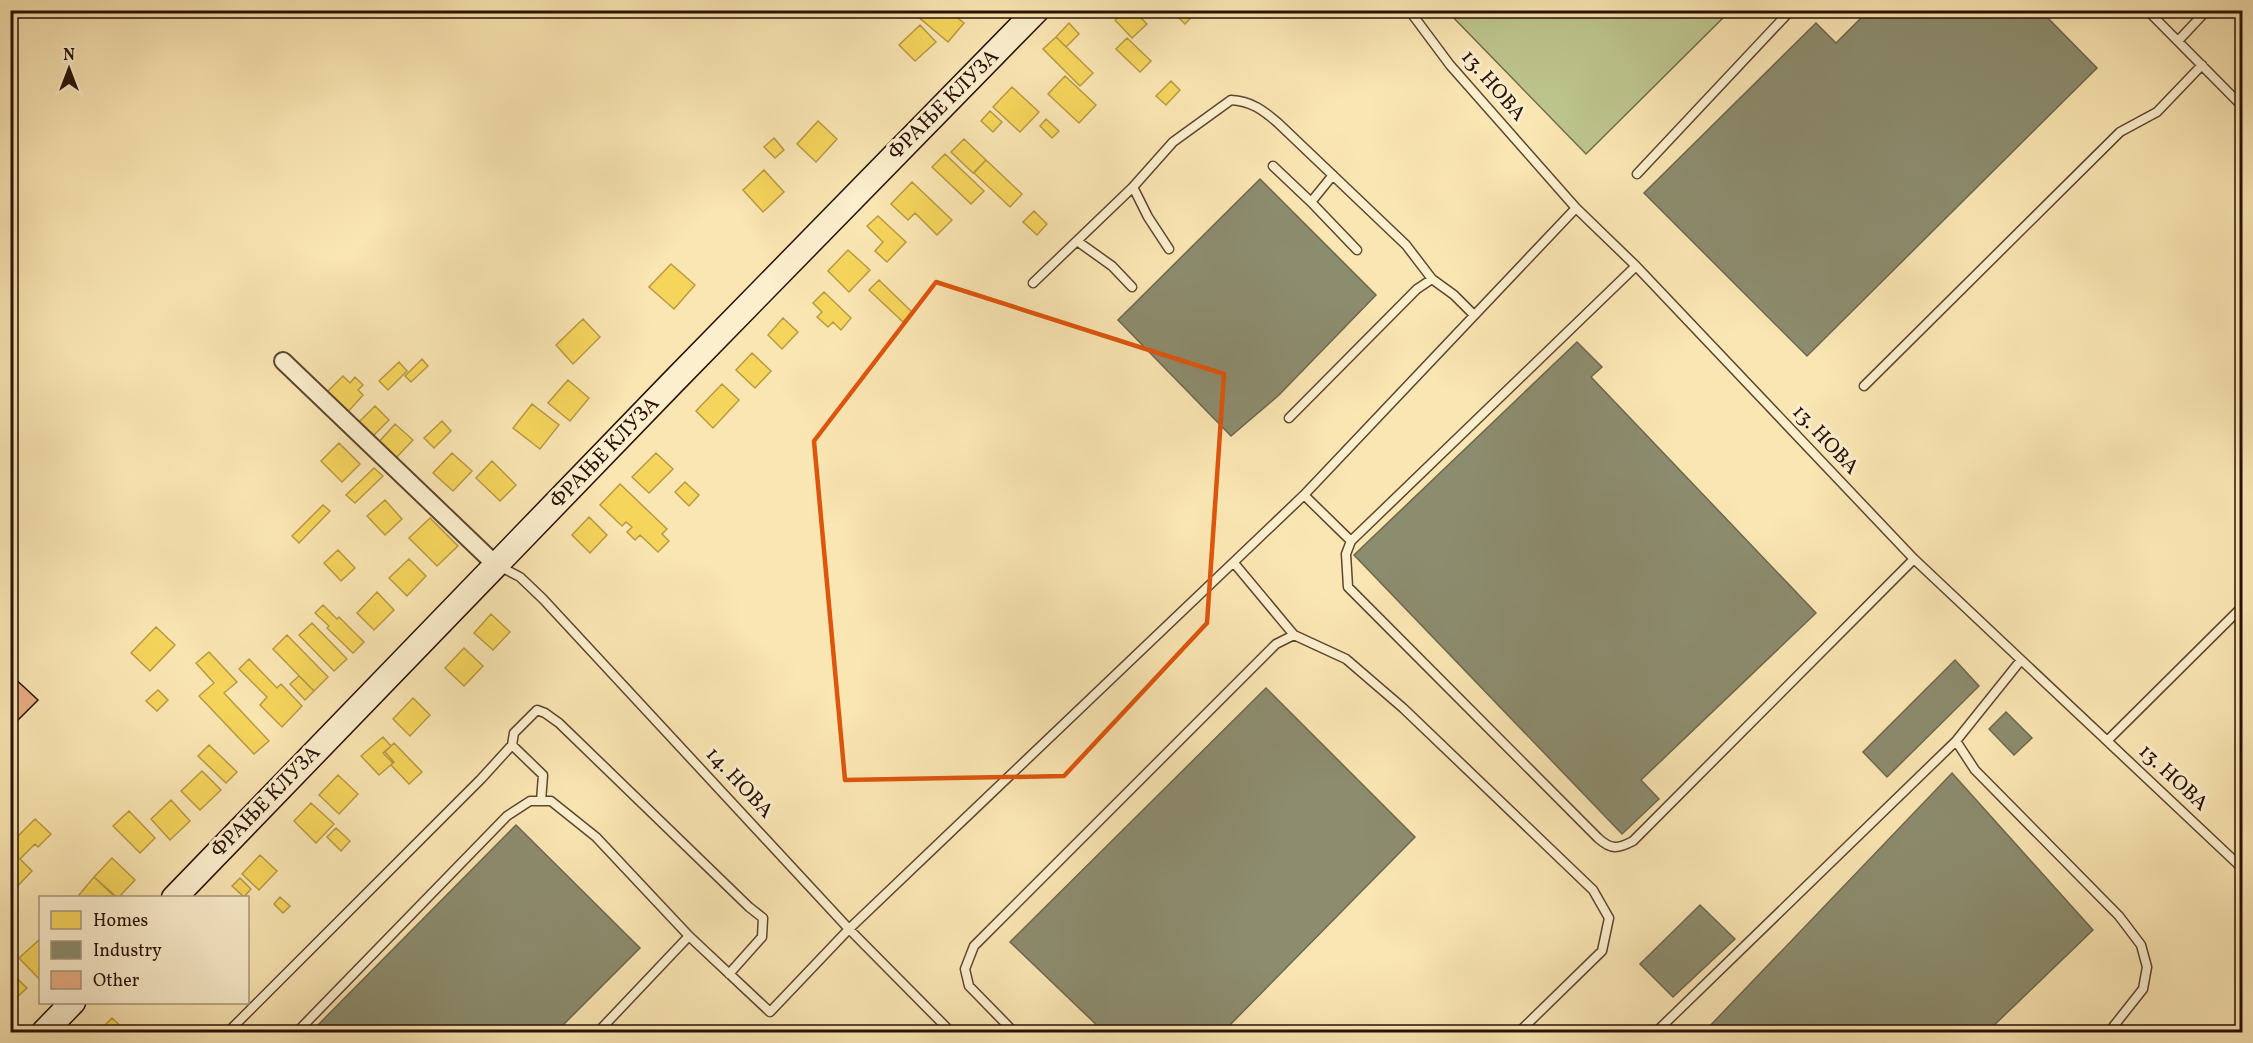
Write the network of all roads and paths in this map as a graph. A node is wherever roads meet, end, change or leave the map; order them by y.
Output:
1 (1037, 10) edge
2 (1409, 10) edge
3 (1791, 10) edge
4 (2147, 10) edge
5 (2207, 10) edge
6 (2178, 41) junction
7 (2202, 66) junction
8 (2242, 106) edge
9 (1273, 166) dead end
10 (1637, 174) dead end
11 (1333, 175) junction
12 (1133, 187) junction
13 (1311, 202) junction
14 (1576, 208) junction
15 (1077, 241) junction
16 (1169, 249) dead end
17 (1357, 250) dead end
18 (1636, 266) junction
19 (1432, 279) junction
20 (1033, 283) dead end
21 (1132, 287) dead end
22 (1474, 315) junction
23 (283, 361) dead end
24 (1864, 386) dead end
25 (1289, 418) dead end
26 (1304, 495) junction
27 (1351, 541) junction
28 (1914, 559) junction
29 (1234, 563) junction
30 (496, 565) junction
31 (2242, 607) edge
32 (1294, 635) junction
33 (2021, 660) junction
34 (1956, 741) junction
35 (2107, 741) junction
36 (512, 745) junction
37 (541, 801) junction
38 (2242, 868) edge
39 (175, 896) edge
40 (849, 929) junction
41 (689, 936) junction
42 (729, 974) junction
43 (71, 1004) edge
44 (44, 1032) edge
45 (228, 1032) edge
46 (297, 1032) edge
47 (598, 1032) edge
48 (951, 1032) edge
49 (1014, 1032) edge
50 (1519, 1032) edge
51 (1656, 1032) edge
52 (2109, 1032) edge

1 - 30 main road, ФРАЊЕ КЛУЗА
2 - 14 lane, 13. НОВА
3 - 10 lane
4 - 6 lane
5 - 6 lane
6 - 7 lane
7 - 8 lane
7 - 24 lane
9 - 13 lane
11 - 12 lane
11 - 13 lane
11 - 19 lane
12 - 15 lane
12 - 16 lane
13 - 17 lane
14 - 18 lane, 13. НОВА
14 - 22 lane
15 - 20 lane
15 - 21 lane
18 - 27 lane
18 - 28 lane, 13. НОВА
19 - 22 lane
19 - 25 lane
22 - 26 lane
23 - 30 street
26 - 27 lane
26 - 29 lane
27 - 28 lane
28 - 33 lane, 13. НОВА
29 - 32 lane
29 - 40 lane
30 - 39 main road, ФРАЊЕ КЛУЗА
30 - 40 lane, 14. НОВА
31 - 35 lane
32 - 49 lane
32 - 50 lane
33 - 34 lane
33 - 35 lane, 13. НОВА
34 - 51 lane
34 - 52 lane
35 - 38 lane, 13. НОВА
36 - 37 lane
36 - 42 lane
36 - 45 lane
37 - 41 lane
37 - 46 lane
40 - 42 lane
40 - 48 lane, 14. НОВА
41 - 42 lane
41 - 47 lane
43 - 44 main road

